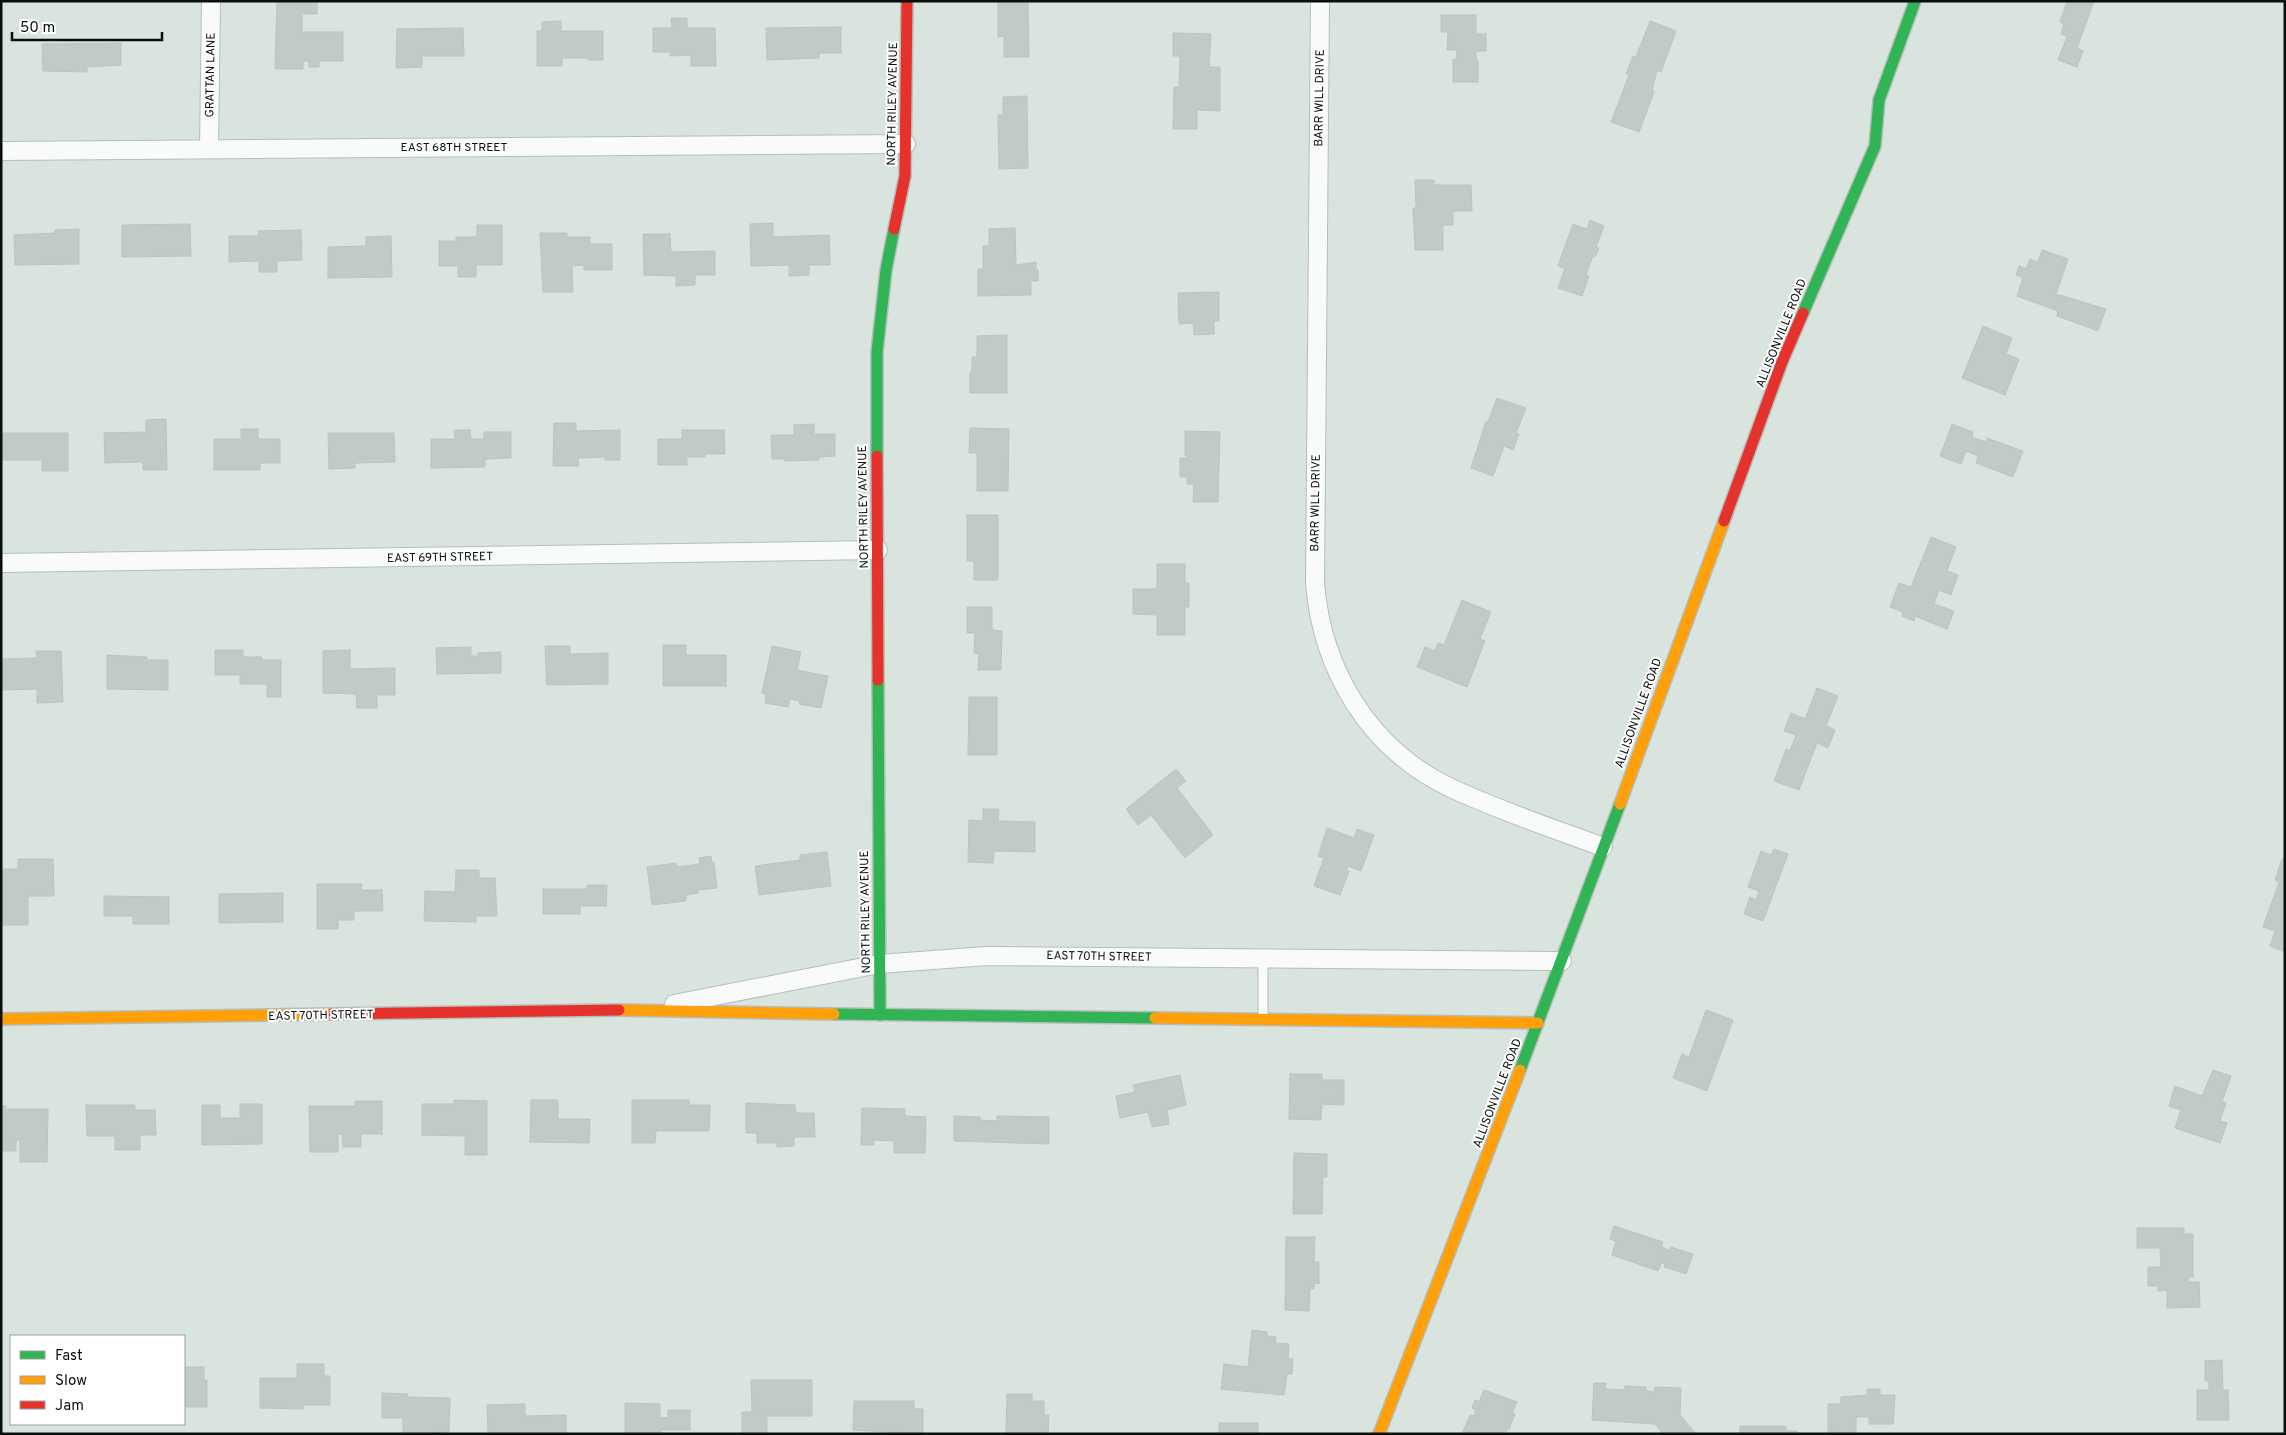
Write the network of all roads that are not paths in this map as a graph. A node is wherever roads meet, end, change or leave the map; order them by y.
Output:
1 (211, 1) edge
2 (907, 1) edge
3 (1320, 1) edge
4 (1916, 1) edge
5 (906, 144) junction
6 (209, 149) junction
7 (1, 151) edge
8 (878, 550) junction
9 (1, 563) edge
10 (1603, 847) junction
11 (1263, 958) junction
12 (1562, 960) junction
13 (879, 964) junction
14 (641, 1010) junction
15 (880, 1015) junction
16 (1, 1019) edge
17 (1263, 1020) junction
18 (1538, 1023) junction
19 (1379, 1434) edge

1 - 6 street, GRATTAN LANE
2 - 5 street, NORTH RILEY AVENUE
3 - 10 street, BARR WILL DRIVE
4 - 10 street, ALLISONVILLE ROAD
5 - 6 street, EAST 68TH STREET
5 - 8 street, NORTH RILEY AVENUE
6 - 7 street, EAST 68TH STREET
8 - 9 street, EAST 69TH STREET
8 - 13 street, NORTH RILEY AVENUE
10 - 12 street, ALLISONVILLE ROAD
11 - 12 street, EAST 70TH STREET
11 - 13 street, EAST 70TH STREET
11 - 17 lane
12 - 18 street, ALLISONVILLE ROAD
13 - 14 street, EAST 70TH STREET
13 - 15 street, NORTH RILEY AVENUE
14 - 15 street, EAST 70TH STREET
14 - 16 street, EAST 70TH STREET
15 - 17 street, EAST 70TH STREET
17 - 18 street, EAST 70TH STREET
18 - 19 street, ALLISONVILLE ROAD

